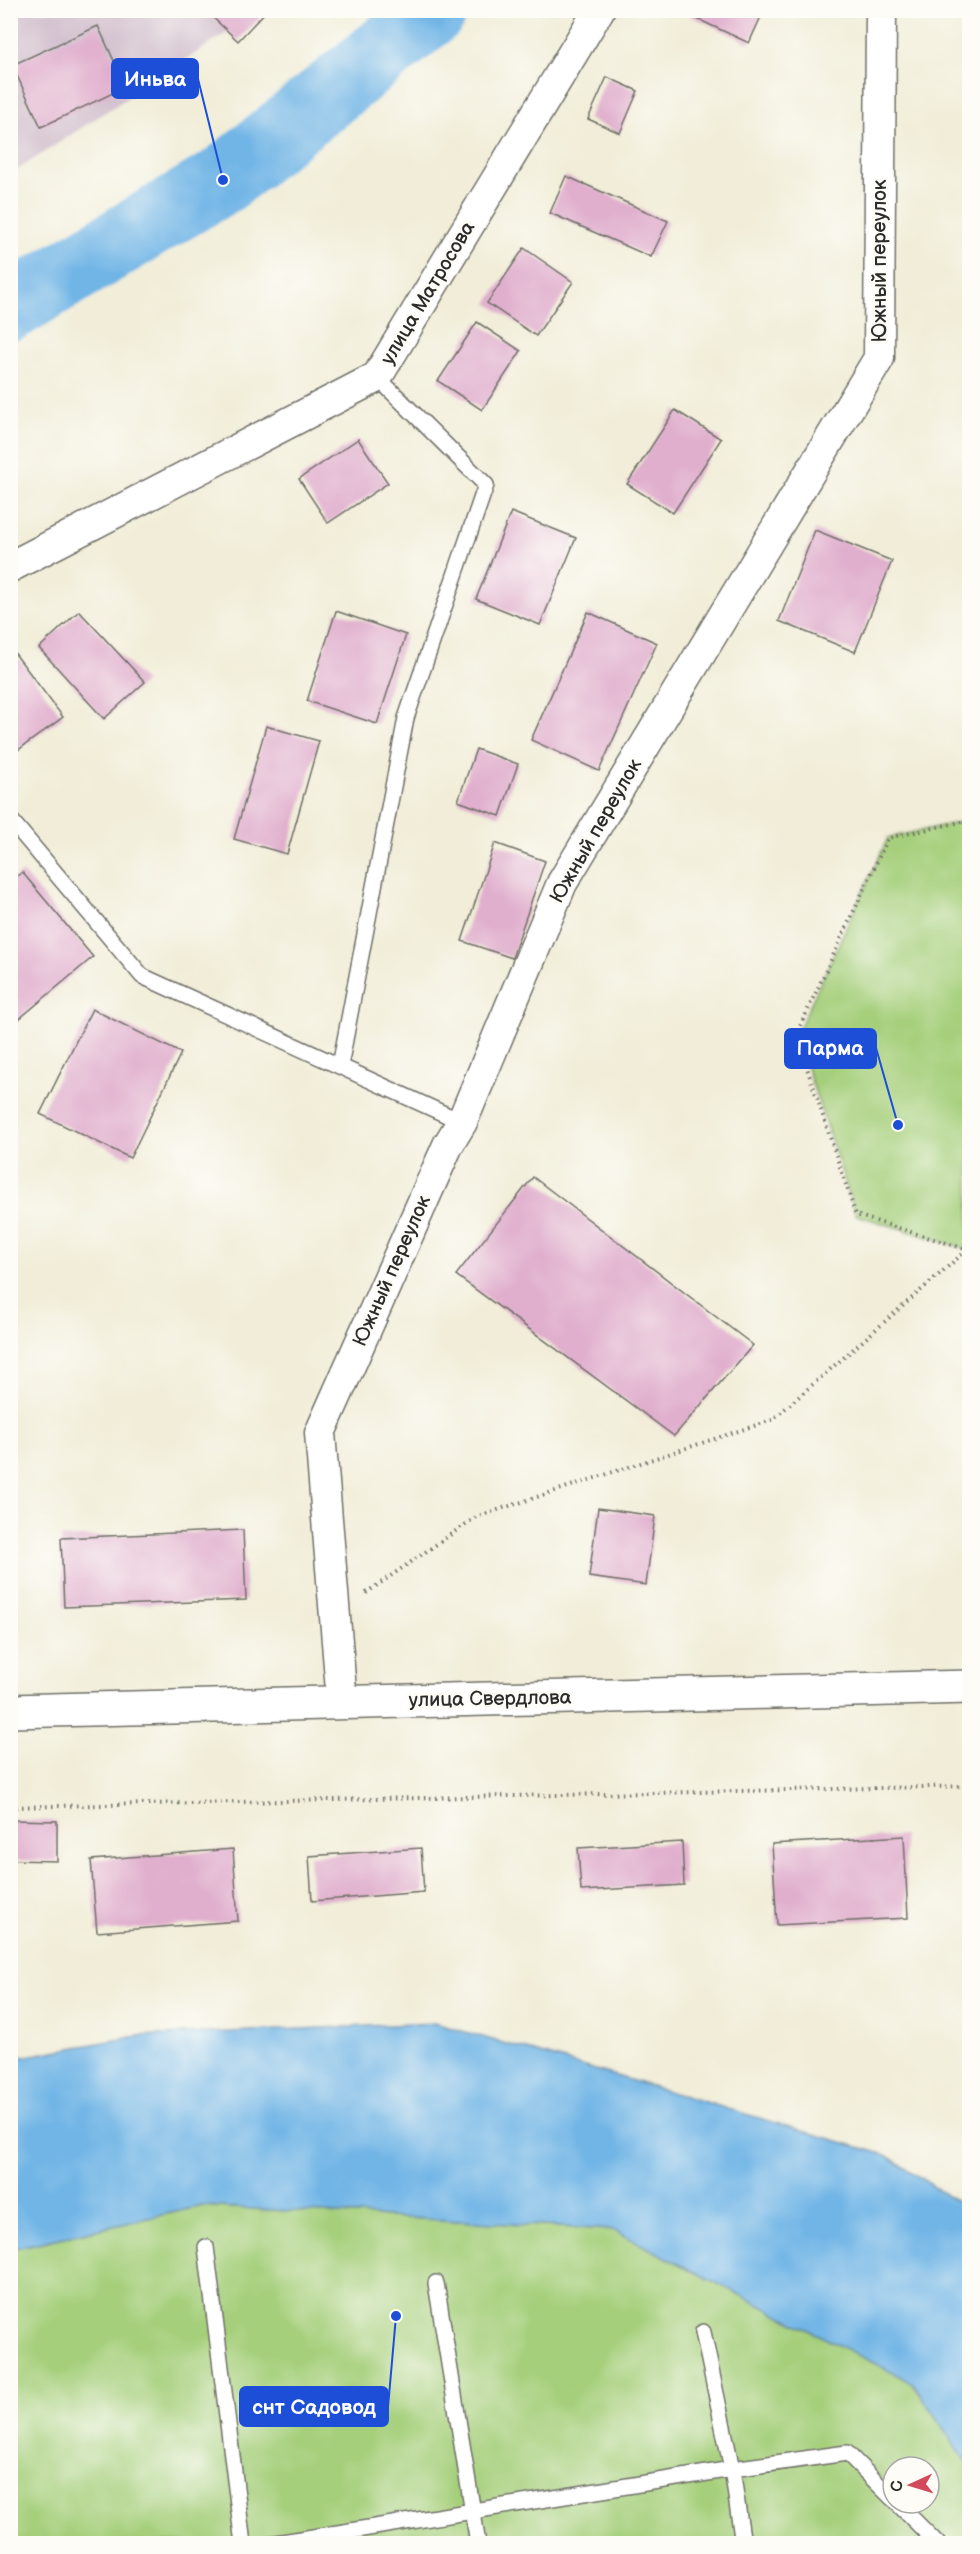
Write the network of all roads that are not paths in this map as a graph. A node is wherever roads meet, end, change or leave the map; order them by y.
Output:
1 (599, 10) edge
2 (881, 10) edge
3 (376, 377) junction
4 (10, 567) edge
5 (10, 819) edge
6 (340, 1066) junction
7 (462, 1122) junction
8 (969, 1687) edge
9 (342, 1703) junction
10 (10, 1711) edge
11 (206, 2247) dead end
12 (436, 2283) dead end
13 (703, 2332) dead end
14 (732, 2469) junction
15 (881, 2487) edge
16 (473, 2509) junction
17 (909, 2515) edge
18 (243, 2544) edge
19 (270, 2544) edge
20 (478, 2544) edge
21 (742, 2544) edge
22 (938, 2544) edge

1 - 3 street, улица Матросова
2 - 7 street, Южный переулок
3 - 4 street, улица Матросова
3 - 6 lane
5 - 6 lane
6 - 7 lane
7 - 9 street, Южный переулок
8 - 9 main road, улица Свердлова
9 - 10 main road, улица Свердлова
11 - 18 lane
12 - 16 lane
13 - 14 lane
14 - 15 lane
14 - 16 lane
14 - 21 lane
16 - 19 lane
16 - 20 lane
17 - 22 lane

